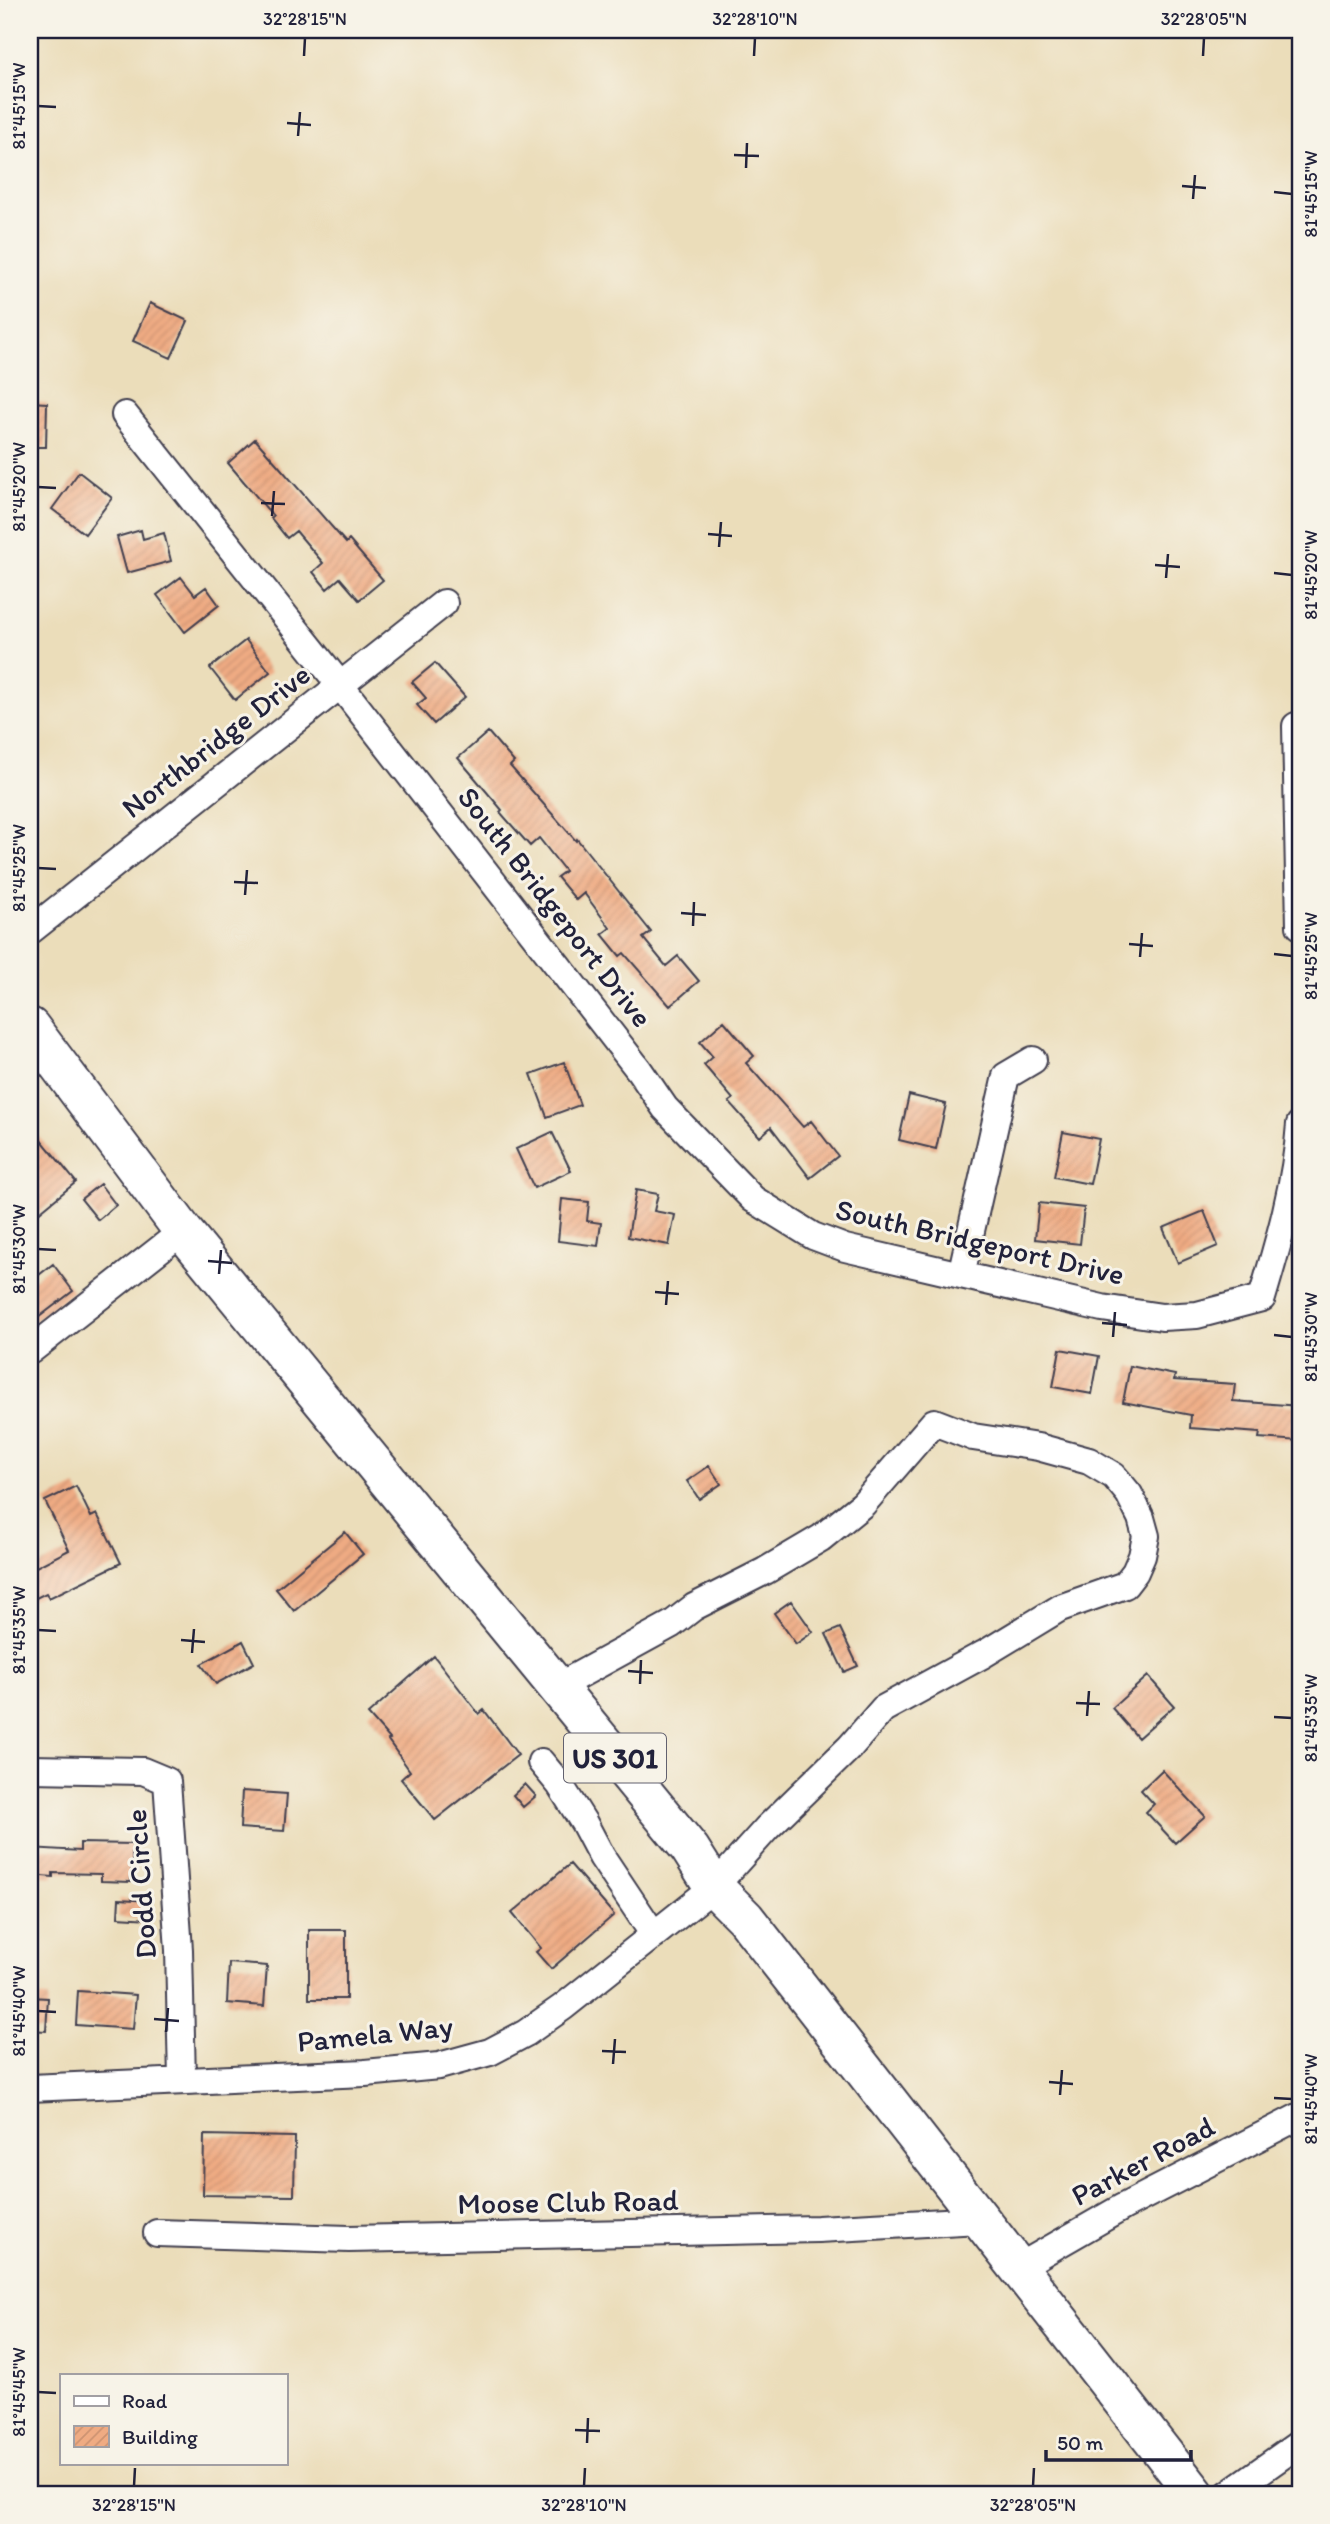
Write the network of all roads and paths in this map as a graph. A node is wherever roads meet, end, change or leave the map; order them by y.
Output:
1 (125, 415) dead end
2 (444, 603) dead end
3 (340, 685) junction
4 (1296, 726) dead end
5 (1300, 926) edge
6 (30, 931) edge
7 (30, 1027) edge
8 (1033, 1060) dead end
9 (1300, 1124) edge
10 (183, 1231) junction
11 (961, 1275) junction
12 (30, 1351) edge
13 (557, 1687) junction
14 (541, 1762) dead end
15 (30, 1769) edge
16 (714, 1887) junction
17 (654, 1935) junction
18 (182, 2080) junction
19 (30, 2088) edge
20 (1300, 2116) edge
21 (980, 2220) junction
22 (157, 2233) dead end
23 (1017, 2268) junction
24 (1299, 2445) edge
25 (1195, 2494) edge
26 (1228, 2494) edge

1 - 3 street, South Bridgeport Drive
2 - 3 street, Northbridge Drive
3 - 6 street, Northbridge Drive
3 - 11 street, South Bridgeport Drive
4 - 5 street
7 - 10 highway, US 301
8 - 11 street
9 - 11 street, South Bridgeport Drive
10 - 12 street
10 - 13 highway, US 301
13 - 16 highway, US 301
13 - 16 street, Pamela Way
14 - 17 street
15 - 18 street, Dodd Circle
16 - 17 street, Pamela Way
16 - 21 highway, US 301
17 - 18 street, Pamela Way
18 - 19 street, Pamela Way
20 - 23 street, Parker Road
21 - 22 street, Moose Club Road
21 - 23 highway, US 301
23 - 25 highway, US 301
24 - 26 street

